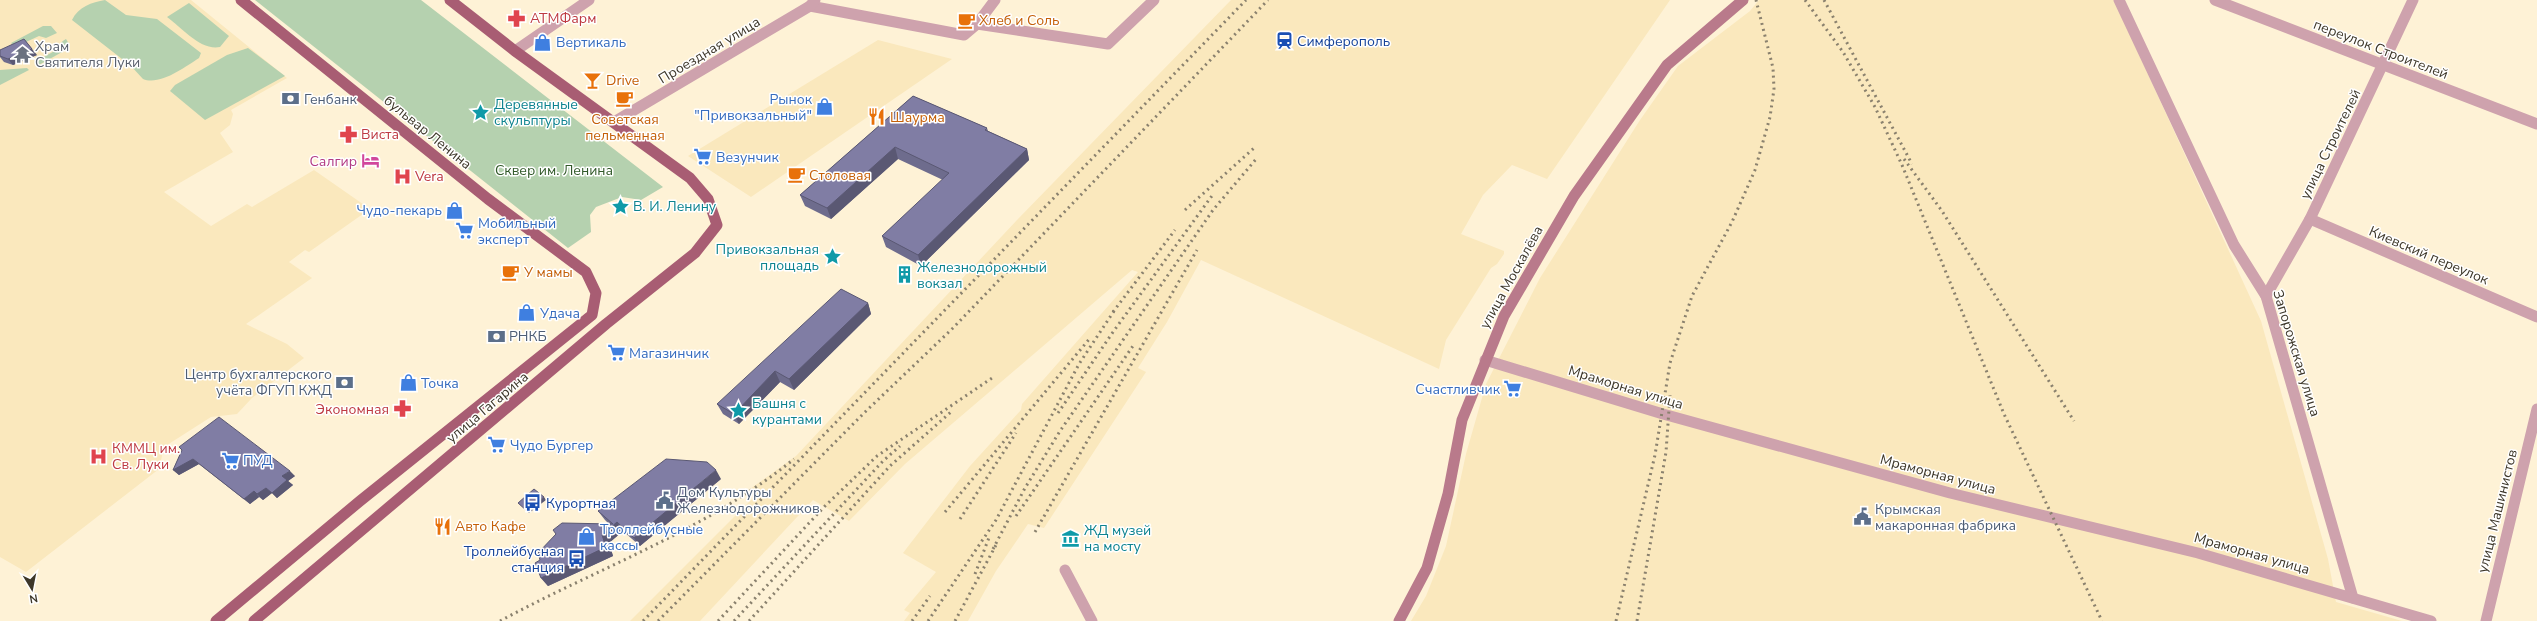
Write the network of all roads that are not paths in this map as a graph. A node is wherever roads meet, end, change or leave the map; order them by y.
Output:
1 (241, 0) edge
2 (450, 0) edge
3 (589, 0) edge
4 (995, 0) edge
5 (1154, 0) edge
6 (1743, 0) edge
7 (2119, 0) edge
8 (2215, 0) edge
9 (2413, 0) edge
10 (2229, 2) edge
11 (813, 3) edge
12 (977, 24) junction
13 (515, 51) junction
14 (2383, 66) junction
15 (614, 122) junction
16 (2537, 124) edge
17 (2310, 219) junction
18 (594, 287) joint
19 (2266, 296) junction
20 (2537, 317) edge
21 (1484, 360) junction
22 (2537, 409) edge
23 (1065, 570) dead end
24 (2353, 598) junction
25 (216, 621) edge
26 (254, 621) edge
27 (1092, 621) edge
28 (1399, 621) edge
29 (2431, 621) edge
30 (2486, 621) edge

1 - 18 main road, бульвар Ленина
2 - 13 main road
3 - 13 street
4 - 12 street
5 - 12 street
6 - 21 main road, улица Москалёва
7 - 19 street, Запорожская улица
8 - 10 street, переулок Строителей
9 - 14 street, улица Строителей
10 - 14 street, переулок Строителей
11 - 12 street
11 - 15 street, Проездная улица
13 - 15 main road
14 - 16 street, переулок Строителей
14 - 17 street, улица Строителей
15 - 26 main road, улица Гагарина
17 - 19 street, улица Строителей
17 - 20 street, Киевский переулок
18 - 25 main road, улица Гагарина
19 - 24 street, Запорожская улица
21 - 24 street, Мраморная улица
21 - 28 main road, улица Москалёва
22 - 30 street, улица Машинистов
23 - 27 street
24 - 29 street, Мраморная улица

